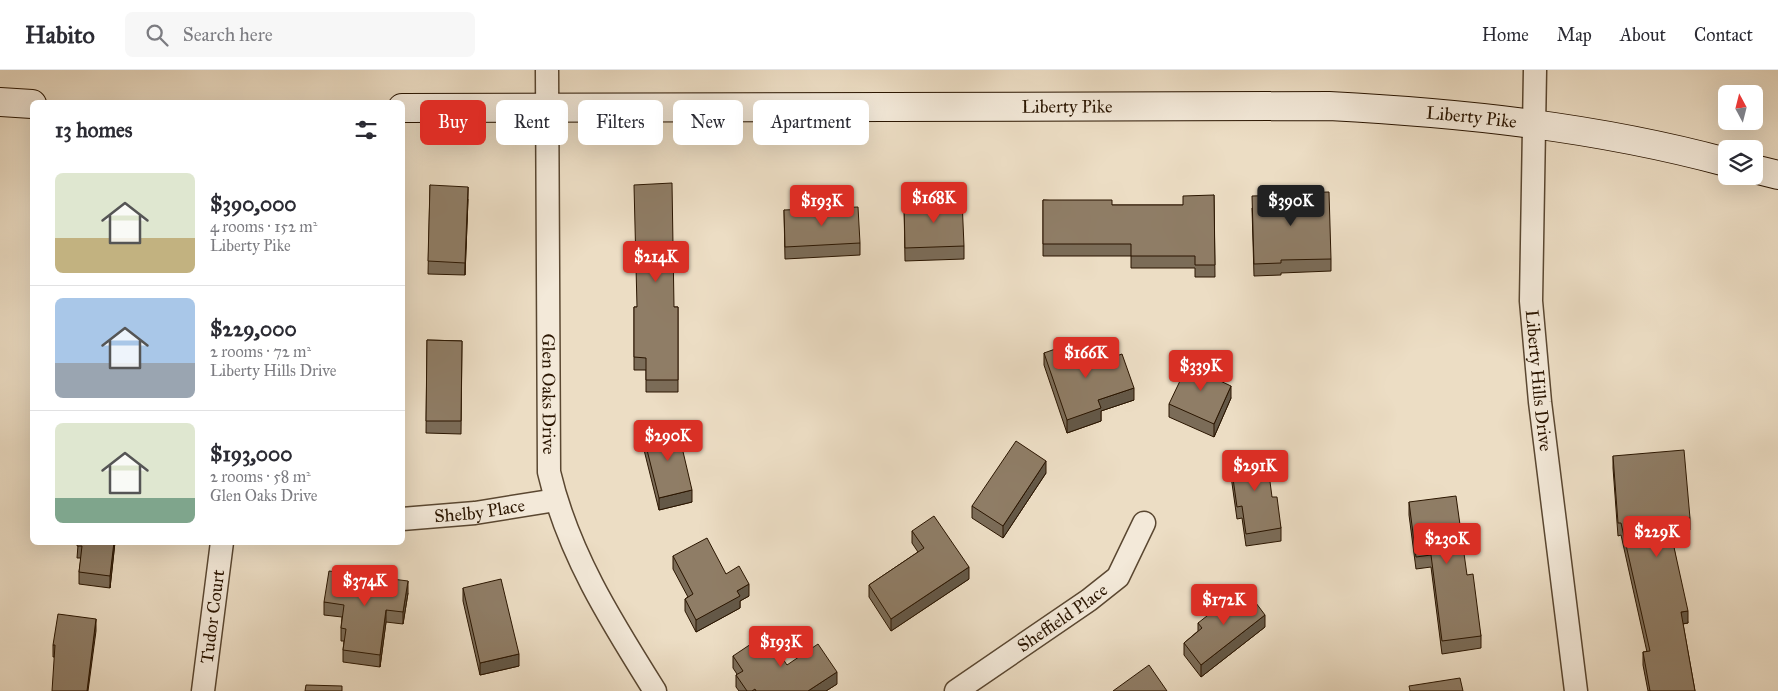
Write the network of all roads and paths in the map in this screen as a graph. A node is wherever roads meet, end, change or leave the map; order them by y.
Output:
1 (547, 70) edge
2 (1535, 70) edge
3 (546, 100) edge
4 (0, 102) edge
5 (30, 104) edge
6 (405, 108) edge
7 (496, 108) edge
8 (568, 108) edge
9 (1534, 123) junction
10 (546, 145) edge
11 (1718, 160) edge
12 (1763, 171) edge
13 (1778, 175) edge
14 (556, 500) junction
15 (405, 519) edge
16 (1144, 523) dead end
17 (222, 545) edge
18 (202, 691) edge
19 (655, 691) edge
20 (956, 691) edge
21 (1576, 691) edge

1 - 3 street, Glen Oaks Drive
2 - 9 street, Liberty Hills Drive
4 - 5 street
6 - 7 street, Liberty Pike
8 - 9 street, Liberty Pike
9 - 11 street, Liberty Pike
9 - 21 street, Liberty Hills Drive
10 - 14 street, Glen Oaks Drive
12 - 13 street
14 - 15 street, Shelby Place
14 - 19 street, Glen Oaks Drive
16 - 20 street, Sheffield Place
17 - 18 street, Tudor Court

